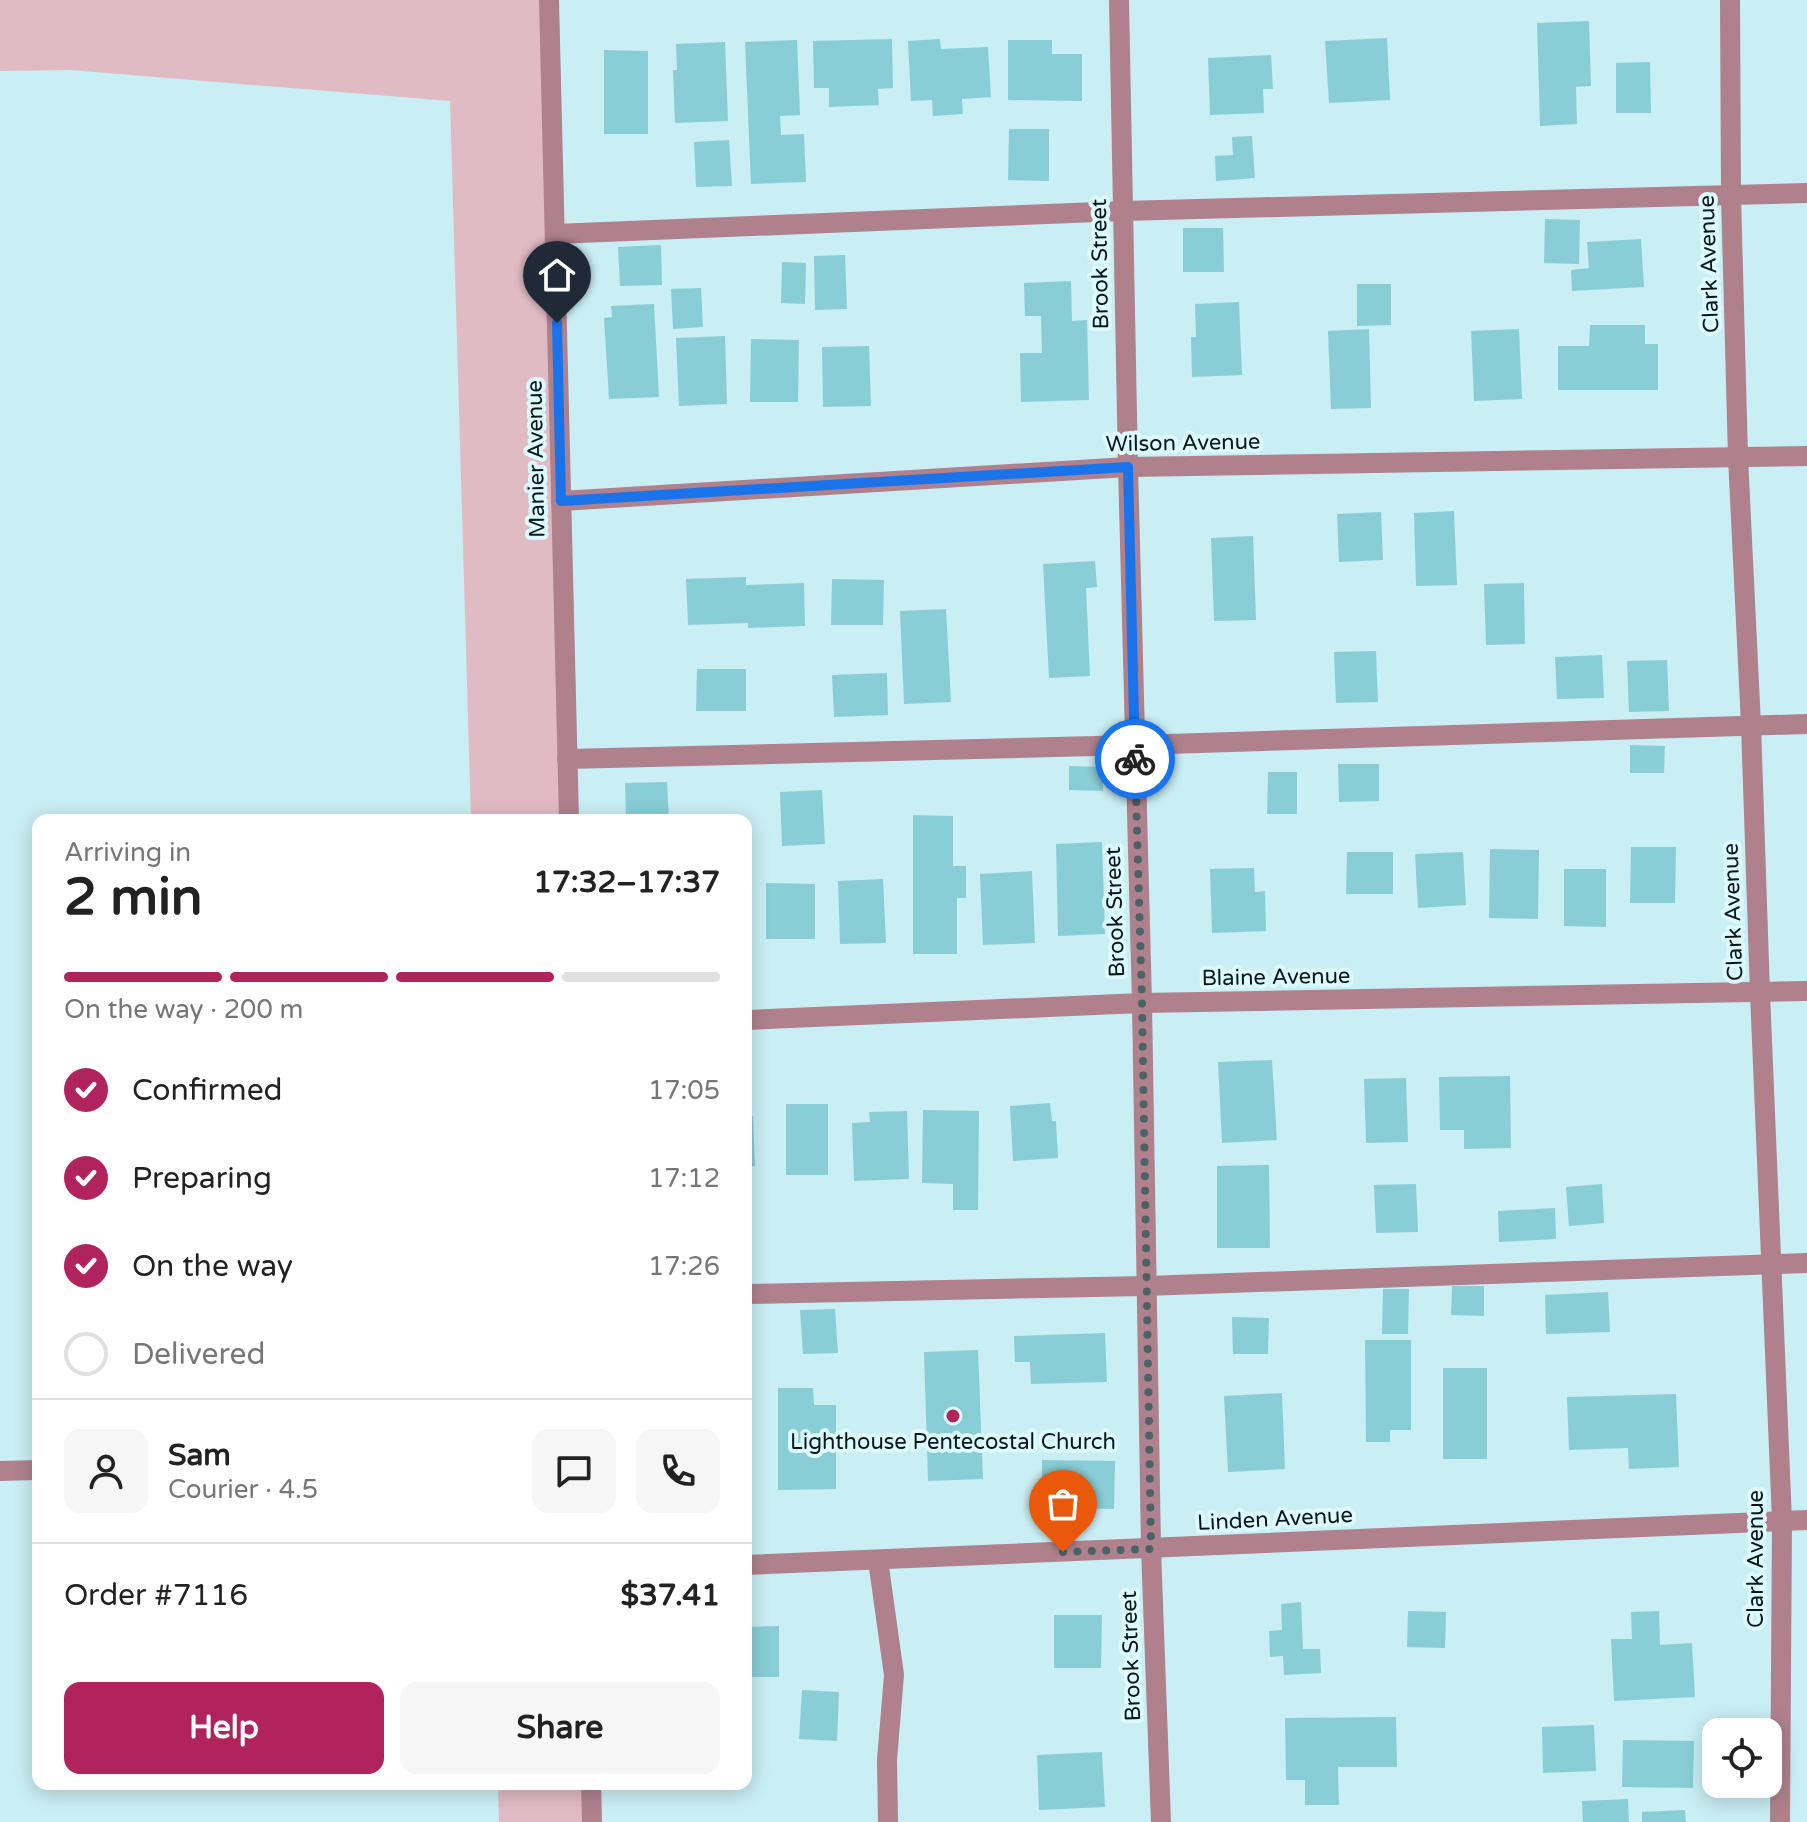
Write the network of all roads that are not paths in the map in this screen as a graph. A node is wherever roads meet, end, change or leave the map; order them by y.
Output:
1 (549, 0) edge
2 (1119, 0) edge
3 (1730, 0) edge
4 (1807, 193) edge
5 (1731, 196) junction
6 (1123, 211) junction
7 (555, 234) junction
8 (1807, 456) edge
9 (1738, 457) junction
10 (1128, 467) junction
11 (561, 501) junction
12 (1807, 724) edge
13 (1751, 725) junction
14 (1135, 745) junction
15 (567, 759) junction
16 (569, 814) edge
17 (1807, 991) edge
18 (1760, 993) junction
19 (1142, 1003) junction
20 (752, 1020) edge
21 (1771, 1263) junction
22 (1807, 1263) edge
23 (1146, 1286) junction
24 (752, 1294) edge
25 (32, 1470) edge
26 (0, 1471) edge
27 (1807, 1520) edge
28 (1782, 1521) junction
29 (1151, 1549) junction
30 (878, 1560) junction
31 (752, 1565) edge
32 (591, 1790) edge
33 (592, 1822) edge
34 (888, 1822) edge
35 (1161, 1822) edge
36 (1780, 1822) edge

1 - 7 street, Manier Avenue
2 - 6 street, Brook Street
3 - 5 street, Clark Avenue
4 - 5 street
5 - 6 street
5 - 9 street, Clark Avenue
6 - 7 street
6 - 10 street, Brook Street
7 - 11 street, Manier Avenue
8 - 9 street, Wilson Avenue
9 - 10 street, Wilson Avenue
9 - 13 street, Clark Avenue
10 - 11 street, Wilson Avenue
10 - 14 street, Brook Street
11 - 15 street, Manier Avenue
12 - 13 street
13 - 14 street
13 - 18 street, Clark Avenue
14 - 15 street
14 - 19 street, Brook Street
15 - 16 street, Manier Avenue
17 - 18 street, Blaine Avenue
18 - 19 street, Blaine Avenue
18 - 21 street, Clark Avenue
19 - 20 street, Blaine Avenue
19 - 23 street, Brook Street
21 - 22 street
21 - 23 street
21 - 28 street, Clark Avenue
23 - 24 street
23 - 29 street, Brook Street
25 - 26 street
27 - 28 street, Linden Avenue
28 - 29 street, Linden Avenue
28 - 36 street, Clark Avenue
29 - 30 street, Linden Avenue
29 - 35 street, Brook Street
30 - 31 street, Linden Avenue
30 - 34 street
32 - 33 street

